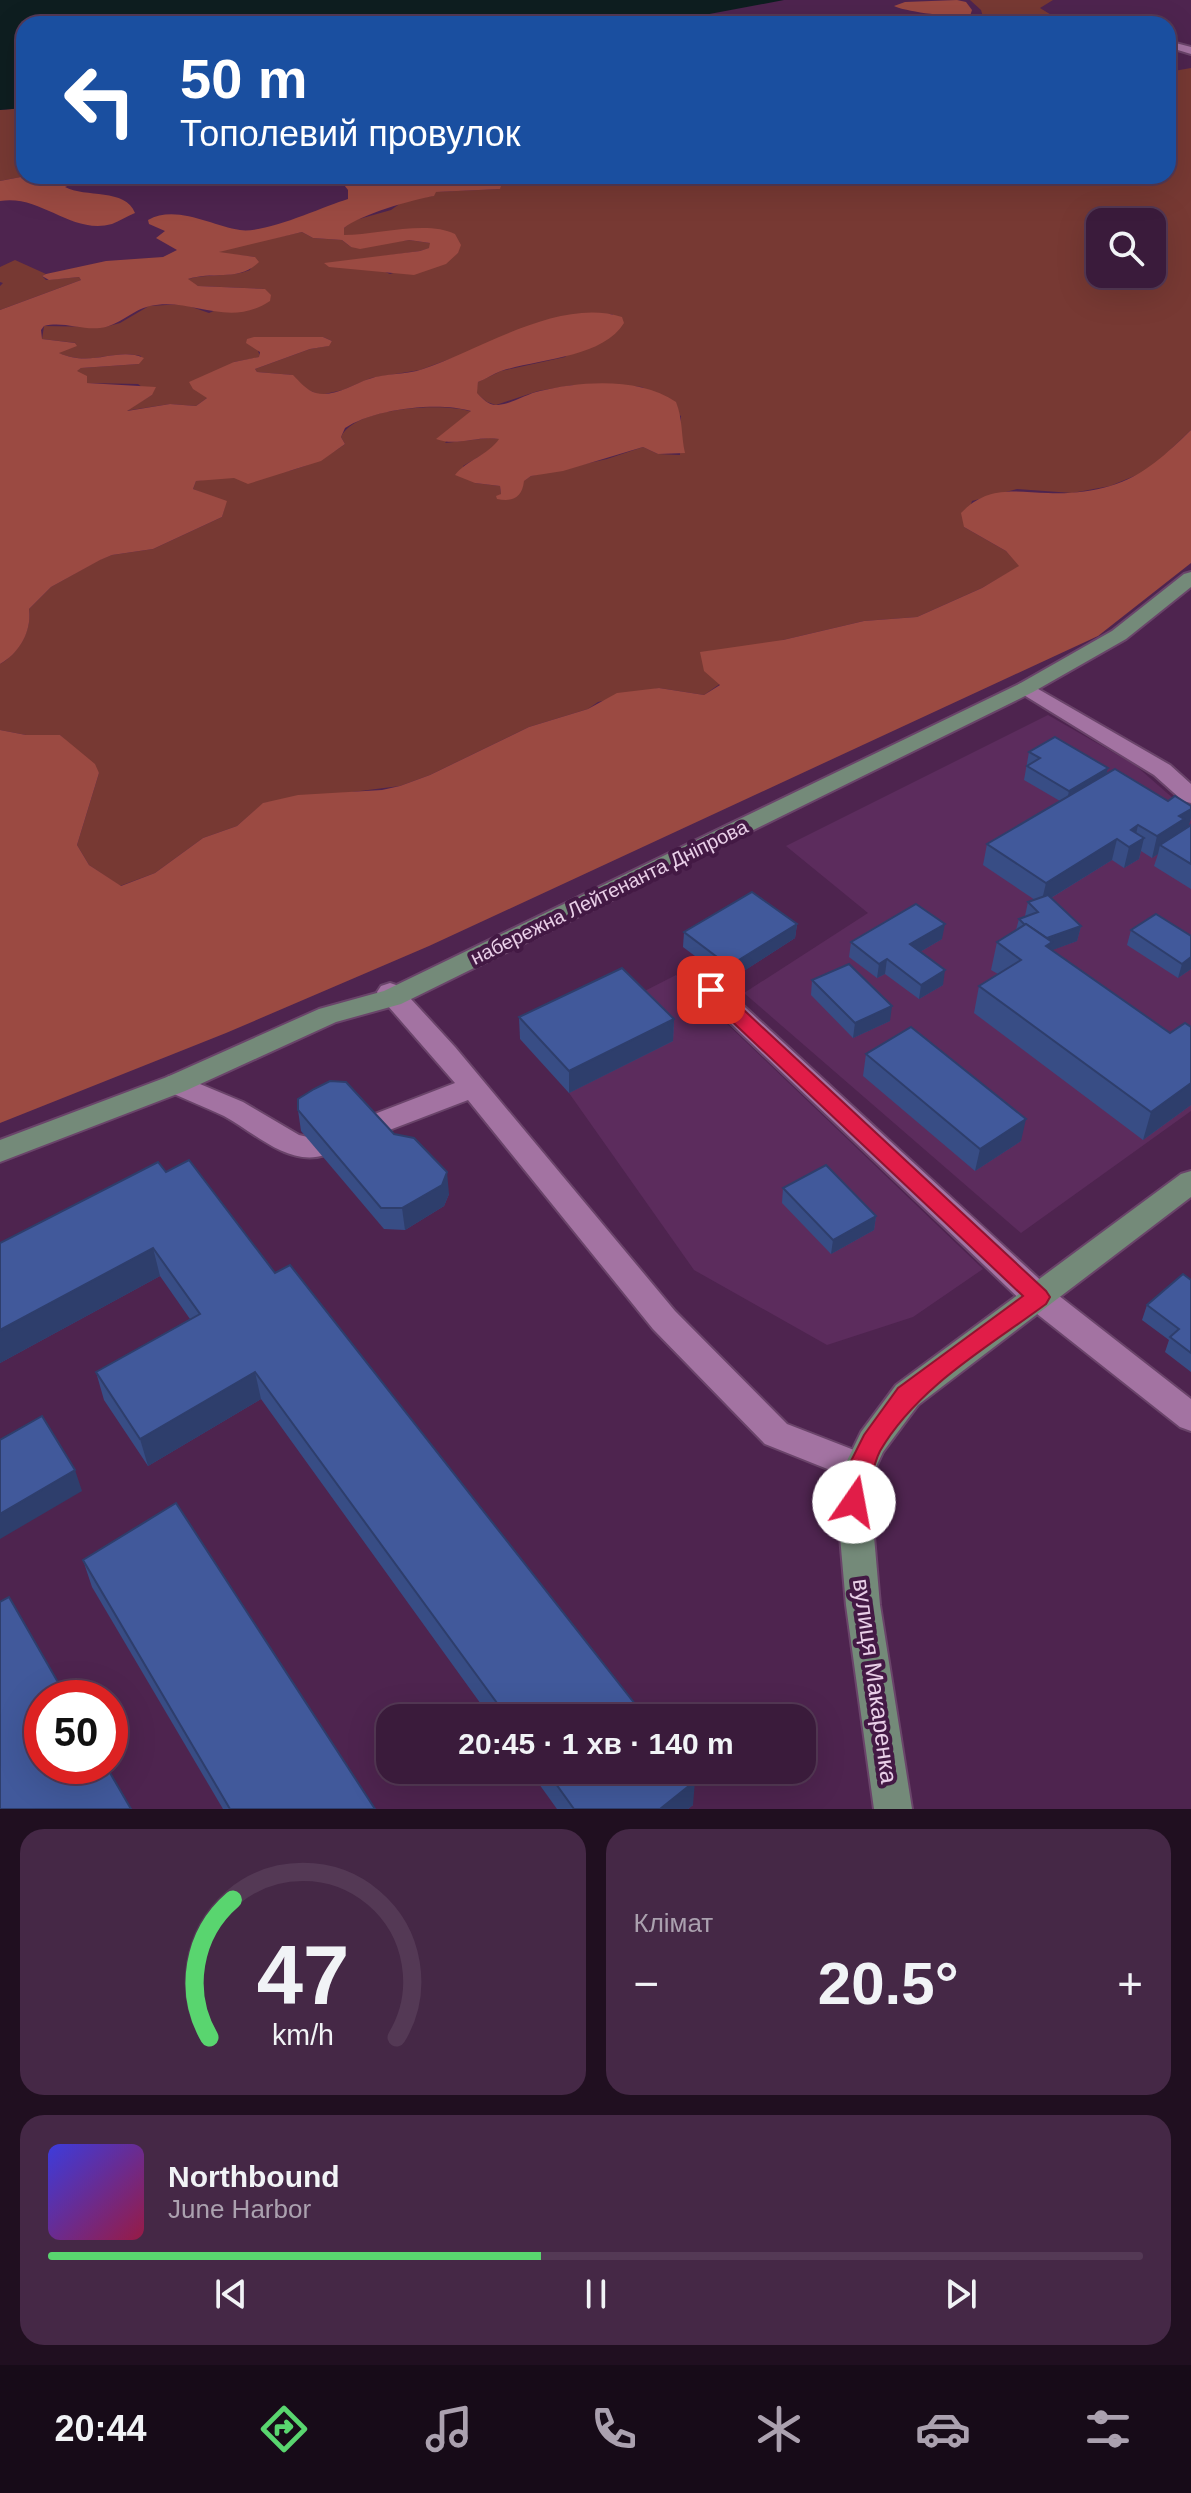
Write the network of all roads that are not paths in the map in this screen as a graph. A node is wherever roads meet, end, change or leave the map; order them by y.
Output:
1 (1191, 578) edge
2 (1026, 688) junction
3 (1191, 796) edge
4 (711, 990) dead end
5 (392, 998) junction
6 (176, 1084) junction
7 (473, 1087) junction
8 (369, 1127) edge
9 (315, 1148) edge
10 (0, 1151) edge
11 (1191, 1182) edge
12 (1038, 1297) junction
13 (1191, 1417) edge
14 (860, 1467) junction
15 (893, 1809) edge

1 - 2 main road, набережна Лейтенанта Дніпрова
2 - 3 street
2 - 5 main road, набережна Лейтенанта Дніпрова
4 - 12 street
5 - 6 main road, набережна Лейтенанта Дніпрова
5 - 7 street
6 - 9 street
6 - 10 main road, набережна Лейтенанта Дніпрова
7 - 8 street
7 - 14 street
11 - 12 main road, вулиця Макаренка
12 - 13 street
12 - 14 main road, вулиця Макаренка
14 - 15 main road, вулиця Макаренка

